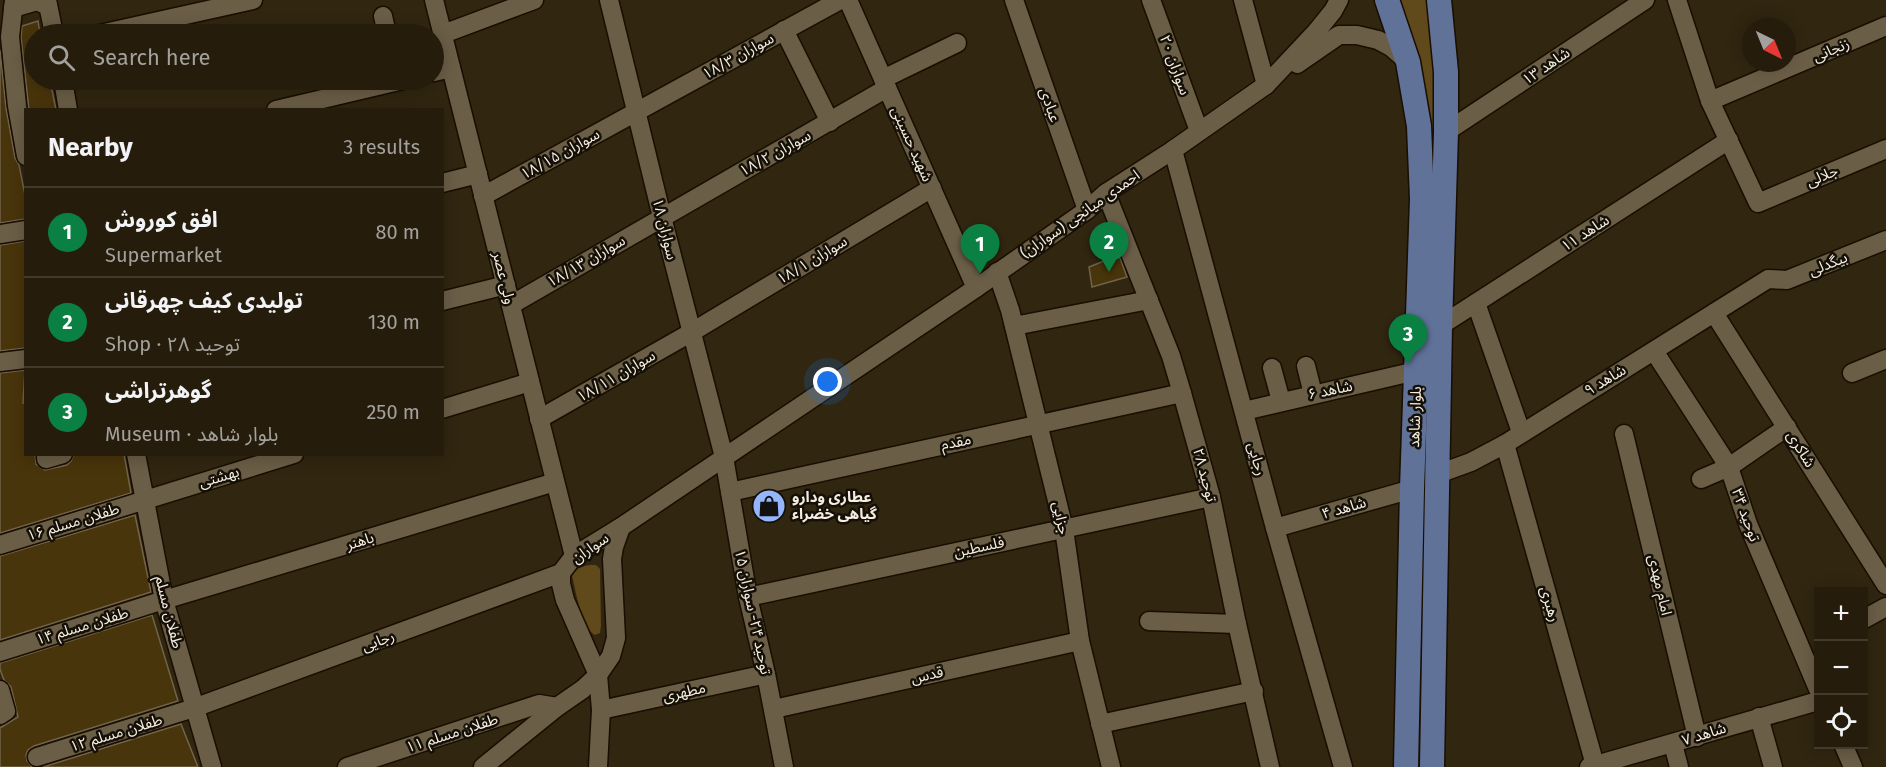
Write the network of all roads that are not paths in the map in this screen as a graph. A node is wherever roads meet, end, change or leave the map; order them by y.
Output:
1 (253, 0) edge
2 (435, 0) edge
3 (534, 0) edge
4 (609, 0) edge
5 (840, 0) edge
6 (848, 0) edge
7 (1014, 0) edge
8 (1151, 0) edge
9 (1243, 0) edge
10 (1339, 0) edge
11 (1388, 0) edge
12 (1439, 0) edge
13 (1645, 0) edge
14 (1677, 0) edge
15 (47, 3) edge
16 (13, 4) edge
17 (383, 16) dead end
18 (52, 24) edge
19 (145, 24) edge
20 (385, 24) edge
21 (441, 24) edge
22 (1886, 26) edge
23 (784, 30) junction
24 (444, 34) edge
25 (444, 38) edge
26 (957, 44) dead end
27 (1408, 62) junction
28 (452, 68) junction
29 (444, 70) edge
30 (885, 83) junction
31 (1266, 85) junction
32 (65, 90) edge
33 (358, 90) edge
34 (1710, 101) junction
35 (9, 107) edge
36 (68, 108) edge
37 (284, 108) edge
38 (637, 112) junction
39 (830, 122) junction
40 (1199, 131) junction
41 (1446, 132) junction
42 (1729, 140) junction
43 (1886, 149) edge
44 (24, 150) edge
45 (1173, 150) junction
46 (478, 174) junction
47 (444, 182) edge
48 (932, 188) junction
49 (1107, 193) junction
50 (483, 196) junction
51 (1087, 210) junction
52 (662, 217) junction
53 (24, 230) edge
54 (0, 234) edge
55 (1886, 240) edge
56 (997, 272) junction
57 (1768, 279) joint
58 (506, 285) junction
59 (976, 288) junction
60 (444, 300) edge
61 (1149, 300) junction
62 (1476, 303) junction
63 (511, 305) junction
64 (1714, 313) junction
65 (1014, 326) junction
66 (1440, 326) junction
67 (692, 332) junction
68 (1654, 351) junction
69 (24, 359) edge
70 (1886, 359) edge
71 (0, 362) edge
72 (1306, 366) dead end
73 (1272, 368) dead end
74 (1416, 371) junction
75 (1852, 373) dead end
76 (530, 382) junction
77 (1182, 393) junction
78 (1313, 394) junction
79 (1281, 401) junction
80 (444, 408) edge
81 (1244, 411) junction
82 (539, 419) junction
83 (1040, 423) junction
84 (1787, 427) junction
85 (1521, 432) junction
86 (1624, 434) dead end
87 (1505, 444) junction
88 (136, 456) edge
89 (288, 456) edge
90 (724, 458) junction
91 (1729, 467) junction
92 (1438, 474) junction
93 (1701, 479) dead end
94 (555, 482) junction
95 (1412, 489) junction
96 (730, 492) junction
97 (1211, 497) junction
98 (145, 500) junction
99 (621, 527) junction
100 (1275, 528) junction
101 (1064, 529) junction
102 (0, 544) edge
103 (573, 556) junction
104 (561, 573) junction
105 (1886, 585) edge
106 (748, 597) junction
107 (164, 600) junction
108 (1886, 607) edge
109 (1868, 616) edge
110 (1149, 621) dead end
111 (1237, 624) junction
112 (1080, 641) junction
113 (0, 652) edge
114 (766, 674) junction
115 (598, 675) junction
116 (1814, 680) edge
117 (0, 690) edge
118 (1254, 691) junction
119 (1814, 702) edge
120 (557, 707) junction
121 (194, 708) junction
122 (774, 709) junction
123 (601, 710) junction
124 (3, 713) edge
125 (1759, 717) junction
126 (1100, 723) junction
127 (1697, 737) junction
128 (1673, 744) junction
129 (1845, 749) edge
130 (37, 757) dead end
131 (1596, 766) edge
132 (212, 767) edge
133 (347, 767) edge
134 (483, 767) edge
135 (598, 767) edge
136 (784, 767) edge
137 (1111, 767) edge
138 (1270, 767) edge
139 (1343, 767) edge
140 (1406, 767) edge
141 (1431, 767) edge
142 (1679, 767) edge
143 (1773, 767) edge
144 (1853, 767) edge

1 - 19 street
2 - 21 street, ولی عصر
3 - 24 street
4 - 38 street, سواران ۱۸
5 - 23 street, سواران ۱۸/۳
6 - 30 street, شهید حسینی
7 - 51 street, عبادی
8 - 40 street, سواران ۲۰
9 - 31 street
10 - 31 street, احمدی میانجی (سواران)
11 - 27 main road, بلوار شاهد
12 - 41 main road, بلوار شاهد
13 - 41 street, شاهد ۱۳
14 - 34 street
15 - 16 street
15 - 18 street
16 - 35 street
17 - 20 street
22 - 34 street, زنجانی
23 - 38 street, سواران ۱۸/۳
23 - 39 street
25 - 28 street, ولی عصر
26 - 30 street, سواران ۱۸/۲
27 - 31 street
27 - 74 main road, بلوار شاهد
28 - 29 street
28 - 46 street, ولی عصر
30 - 39 street, سواران ۱۸/۲
30 - 48 street, شهید حسینی
31 - 40 street, احمدی میانجی (سواران)
32 - 36 street
33 - 37 street
34 - 42 street
35 - 44 street
38 - 50 street, سواران ۱۸/۱۵
38 - 52 street, سواران ۱۸
39 - 52 street, سواران ۱۸/۲
40 - 45 street, احمدی میانجی (سواران)
41 - 66 main road, بلوار شاهد
42 - 43 street, جلالی
42 - 62 street, شاهد ۱۱
45 - 49 street, احمدی میانجی (سواران)
45 - 81 street, رجایی
46 - 47 street
46 - 50 street, ولی عصر
48 - 59 street, شهید حسینی
48 - 67 street, سواران ۱۸/۱
49 - 51 street, احمدی میانجی (سواران)
49 - 61 street, توحید ۲۸
50 - 58 street, ولی عصر
51 - 56 street, احمدی میانجی (سواران)
52 - 63 street, سواران ۱۸/۱۳
52 - 67 street, سواران ۱۸
53 - 54 street
55 - 57 street, بیگدلی
56 - 59 street, احمدی میانجی (سواران)
56 - 65 street, جزایی
57 - 64 street, شاهد ۹
58 - 60 street
58 - 63 street, ولی عصر
59 - 90 street, احمدی میانجی (سواران)
61 - 65 street
61 - 77 street, توحید ۲۸
62 - 66 street, شاهد ۱۱
62 - 85 street
63 - 76 street, ولی عصر
64 - 68 street, شاهد ۹
64 - 84 street, شاکری
65 - 83 street, جزایی
66 - 92 main road, بلوار شاهد
67 - 82 street, سواران ۱۸/۱۱
67 - 90 street, سواران ۱۸
68 - 85 street, شاهد ۹
68 - 91 street, توحید ۳۴
69 - 71 street
70 - 75 street
72 - 78 street
73 - 79 street
74 - 78 street, شاهد ۶
74 - 95 main road, بلوار شاهد
76 - 80 street
76 - 82 street, ولی عصر
77 - 83 street, مقدم
77 - 97 street, توحید ۲۸
78 - 79 street, شاهد ۶
79 - 81 street, شاهد ۶
81 - 100 street, رجایی
82 - 94 street, ولی عصر
83 - 96 street, مقدم
83 - 101 street, جزایی
84 - 91 street
84 - 105 street, شاکری
85 - 87 street, شاهد ۹
86 - 127 street, امام مهدی
87 - 92 street, شاهد ۹
87 - 131 street, رهبری
88 - 98 street, طفلان مسلم
89 - 98 street, بهشتی
90 - 96 street, توحید ۲۴- سواران ۱۵
90 - 99 street, احمدی میانجی (سواران)
91 - 93 street
91 - 116 street, توحید ۳۴
92 - 141 main road, بلوار شاهد
94 - 103 street, ولی عصر
94 - 107 street, باهنر
95 - 100 street, شاهد ۴
95 - 140 main road, بلوار شاهد
96 - 106 street, توحید ۲۴- سواران ۱۵
97 - 101 street, فلسطین
97 - 111 street, توحید ۲۸
98 - 102 street, طفلان مسلم ۱۶
98 - 107 street, طفلان مسلم
99 - 103 street, سواران
99 - 115 street
100 - 139 street, رجایی
101 - 106 street, فلسطین
101 - 112 street, جزایی
103 - 104 street, سواران
104 - 115 street
104 - 121 street, رجایی
106 - 114 street, توحید ۲۴- سواران ۱۵
107 - 113 street, طفلان مسلم ۱۴
107 - 121 street, طفلان مسلم
108 - 109 street
110 - 111 street
111 - 118 street, توحید ۲۸
112 - 122 street, قدس
112 - 126 street, جزایی
114 - 122 street, توحید ۲۴- سواران ۱۵
114 - 123 street, مطهری
115 - 120 street
115 - 123 street
117 - 124 street
118 - 126 street
118 - 138 street, توحید ۲۸
119 - 125 street, شاهد ۷
120 - 133 street, طفلان مسلم ۱۱
120 - 134 street
121 - 130 street, طفلان مسلم ۱۲
121 - 132 street, طفلان مسلم
122 - 136 street, توحید ۲۴- سواران ۱۵
123 - 135 street
125 - 127 street, شاهد ۷
125 - 143 street
126 - 137 street, جزایی
127 - 128 street, شاهد ۷
128 - 131 street, شاهد ۷
128 - 142 street
129 - 144 street

